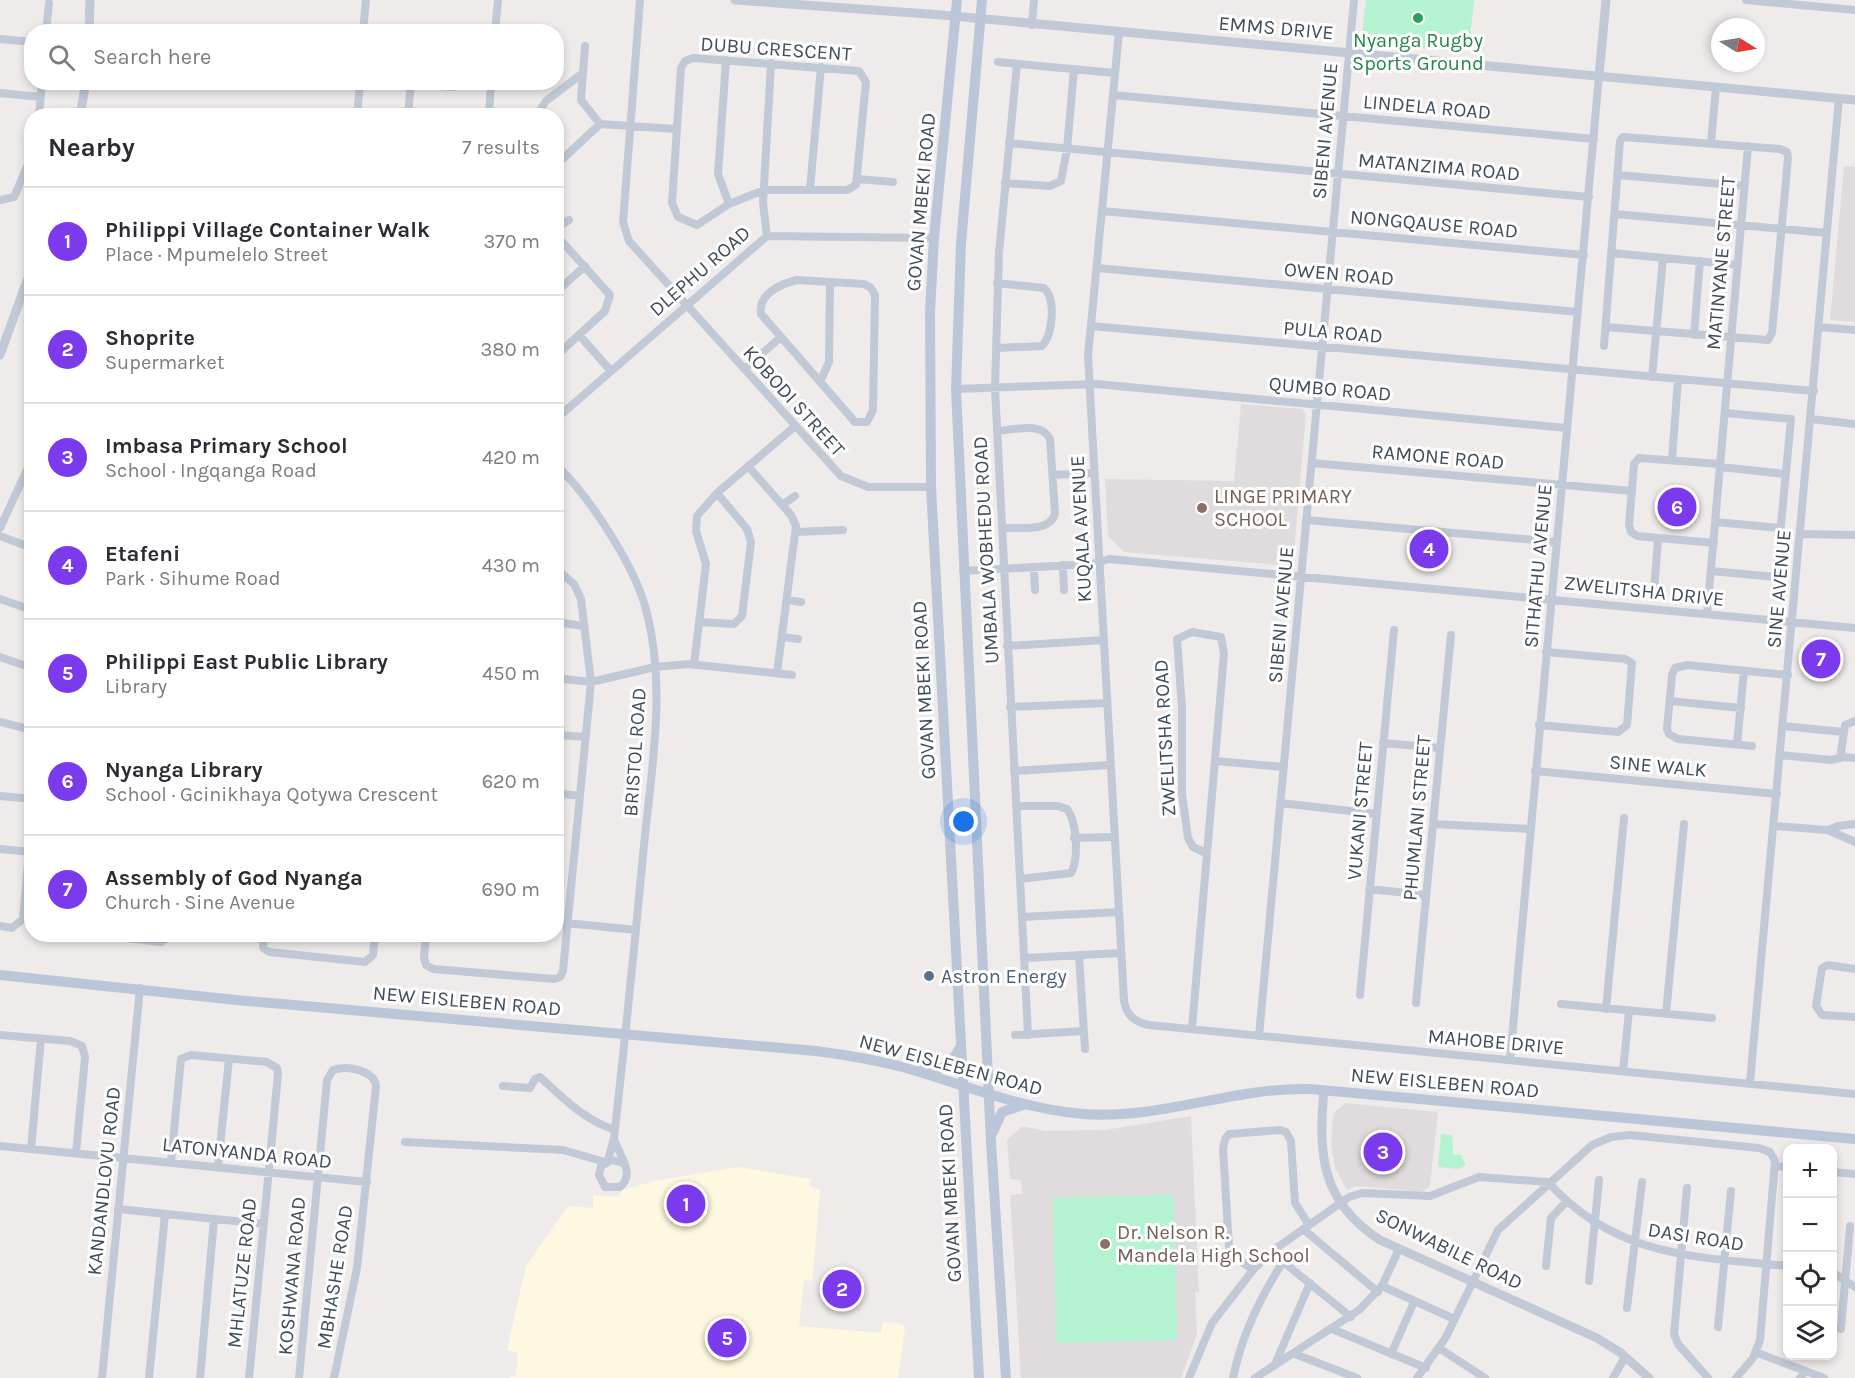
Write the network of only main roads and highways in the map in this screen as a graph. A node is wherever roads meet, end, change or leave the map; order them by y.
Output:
1 (957, 0) edge
2 (982, 0) edge
3 (0, 975) edge
4 (960, 1047) junction
5 (904, 1068) junction
6 (963, 1087) junction
7 (989, 1095) junction
8 (1029, 1105) junction
9 (1855, 1139) edge
10 (991, 1142) junction
11 (979, 1378) edge
12 (1006, 1378) edge

1 - 4 main road, GOVAN MBEKI ROAD
2 - 7 main road
3 - 5 main road, NEW EISLEBEN ROAD
4 - 5 main road
4 - 6 main road, GOVAN MBEKI ROAD
5 - 6 main road, NEW EISLEBEN ROAD
6 - 7 main road, NEW EISLEBEN ROAD
6 - 11 main road, GOVAN MBEKI ROAD
7 - 8 main road, NEW EISLEBEN ROAD
7 - 10 main road
8 - 9 main road, NEW EISLEBEN ROAD
8 - 10 main road
10 - 12 main road

